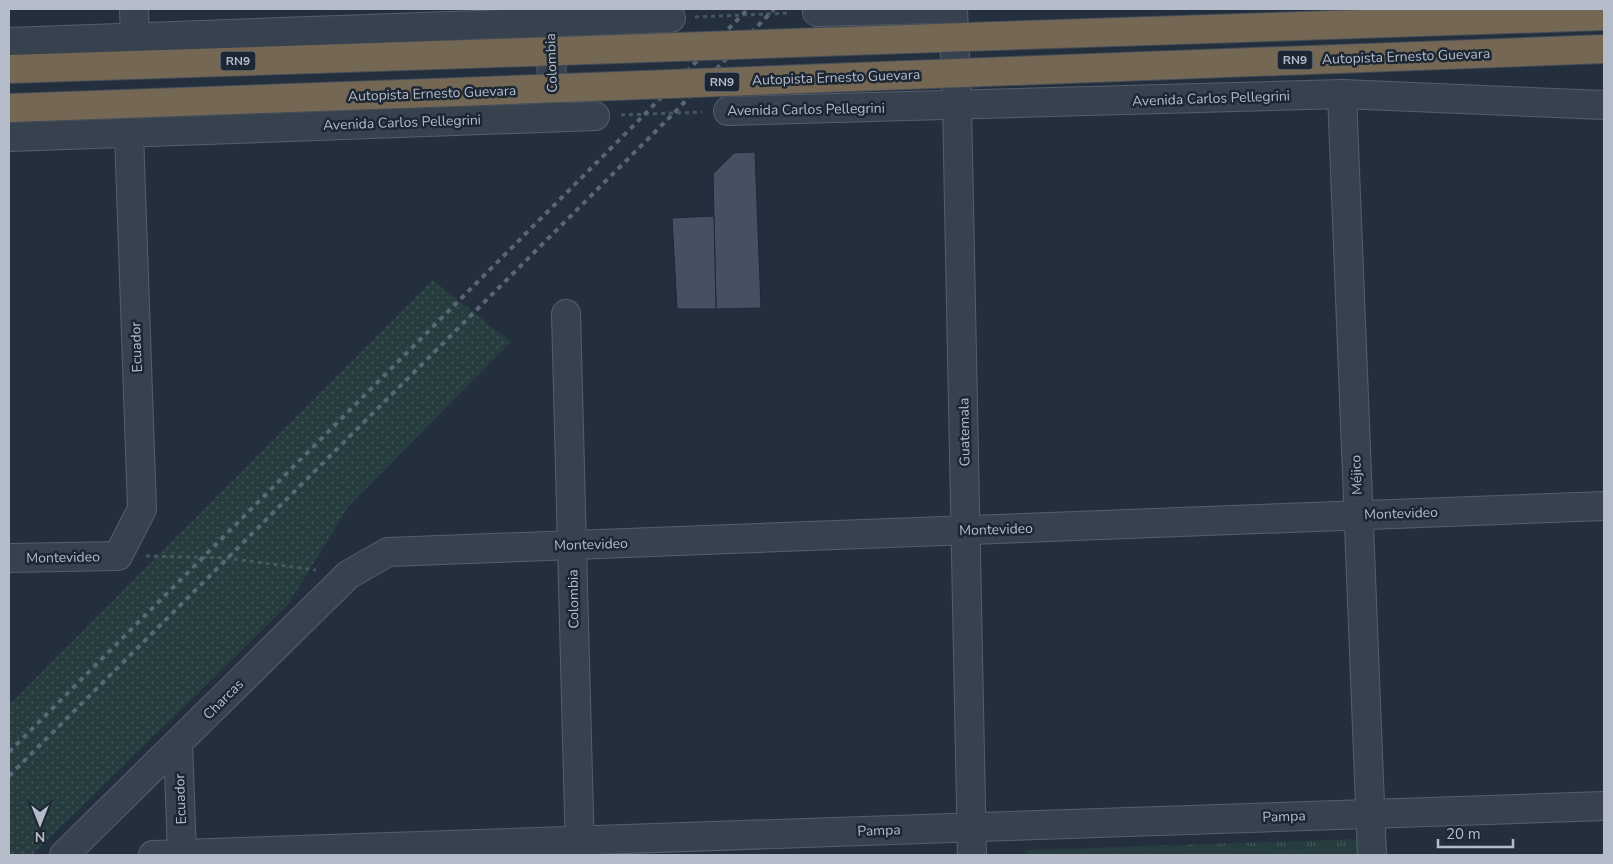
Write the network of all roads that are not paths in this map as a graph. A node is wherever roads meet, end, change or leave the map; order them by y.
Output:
1 (134, 9) edge
2 (939, 9) edge
3 (953, 9) edge
4 (817, 12) road end
5 (550, 15) edge
6 (1604, 16) edge
7 (671, 18) road end
8 (135, 37) junction
9 (9, 42) edge
10 (1604, 49) edge
11 (9, 69) edge
12 (1342, 94) junction
13 (957, 105) junction
14 (1604, 105) edge
15 (9, 108) edge
16 (728, 111) road end
17 (595, 116) road end
18 (553, 117) junction
19 (129, 133) junction
20 (9, 137) edge
21 (566, 314) dead end
22 (1604, 506) edge
23 (1358, 515) junction
24 (966, 530) junction
25 (572, 545) junction
26 (388, 552) joint
27 (118, 556) joint
28 (9, 558) edge
29 (178, 744) junction
30 (1604, 806) edge
31 (1370, 814) junction
32 (971, 827) junction
33 (580, 848) edge
34 (182, 854) edge
35 (64, 855) edge
36 (153, 855) edge
37 (972, 855) edge
38 (1372, 855) edge

1 - 8 street
2 - 4 street
3 - 13 street, Guatemala
5 - 7 street
5 - 8 street
5 - 18 street, Colombia
6 - 11 highway, RN9, bridge
8 - 9 street
10 - 15 highway, Autopista Ernesto Guevara / RN9, bridge
12 - 13 street, Avenida Carlos Pellegrini
12 - 14 street, Avenida Carlos Pellegrini
12 - 23 street, Méjico
13 - 16 street, Avenida Carlos Pellegrini
13 - 24 street, Guatemala
17 - 18 street, Avenida Carlos Pellegrini
18 - 19 street, Avenida Carlos Pellegrini
19 - 20 street, Avenida Carlos Pellegrini
19 - 27 street, Ecuador
21 - 25 street, Colombia
22 - 23 street, Montevideo
23 - 24 street, Montevideo
23 - 31 street, Méjico
24 - 25 street, Montevideo
24 - 32 street, Guatemala
25 - 26 street, Montevideo
25 - 33 street, Colombia
26 - 29 street, Charcas
27 - 28 street, Montevideo
29 - 34 street, Ecuador
29 - 35 street, Charcas
30 - 31 street, Pampa
31 - 32 street, Pampa
31 - 38 street, Méjico
32 - 33 street, Pampa
32 - 37 street, Guatemala
33 - 34 street, Pampa
34 - 36 street, Pampa

